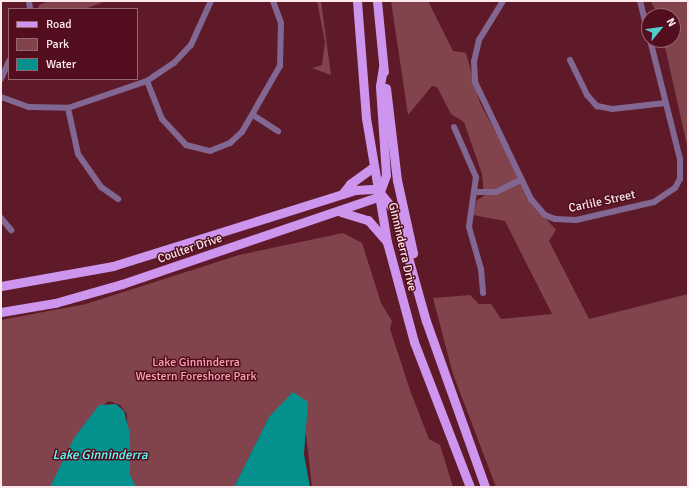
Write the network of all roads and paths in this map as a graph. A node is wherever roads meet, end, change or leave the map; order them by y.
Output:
1 (211, 1) edge
2 (273, 1) edge
3 (357, 1) edge
4 (377, 1) edge
5 (503, 1) edge
6 (652, 48) edge
7 (570, 60) dead end
8 (8, 63) edge
9 (383, 67) junction
10 (1, 79) edge
11 (147, 81) junction
12 (1, 97) edge
13 (666, 103) junction
14 (68, 108) junction
15 (253, 115) junction
16 (454, 127) dead end
17 (278, 131) dead end
18 (373, 167) junction
19 (521, 180) junction
20 (475, 192) junction
21 (342, 194) junction
22 (380, 194) junction
23 (118, 199) dead end
24 (337, 212) junction
25 (1, 218) edge
26 (11, 230) dead end
27 (387, 242) junction
28 (1, 286) edge
29 (482, 293) dead end
30 (1, 312) edge
31 (437, 349) junction
32 (470, 487) edge
33 (485, 487) edge

1 - 11 street
2 - 15 street
3 - 18 main road, Ginninderra Drive
4 - 9 main road, Ginninderra Drive
5 - 19 street, Carlile Street
6 - 13 street, Carlile Street
7 - 13 street
8 - 10 street
9 - 22 main road
9 - 31 main road, Ginninderra Drive
11 - 14 street
11 - 15 street
12 - 14 street
13 - 19 street, Carlile Street
14 - 23 street
15 - 17 street
16 - 20 street
18 - 21 main road
18 - 22 main road, Ginninderra Drive
19 - 20 street
20 - 29 street
21 - 22 main road, Coulter Drive
21 - 28 main road, Coulter Drive
22 - 24 main road, Coulter Drive
22 - 27 main road, Ginninderra Drive
22 - 31 main road, Ginninderra Drive
24 - 27 main road
24 - 30 main road, Coulter Drive
25 - 26 street
27 - 32 main road, Ginninderra Drive
31 - 33 main road, Ginninderra Drive

